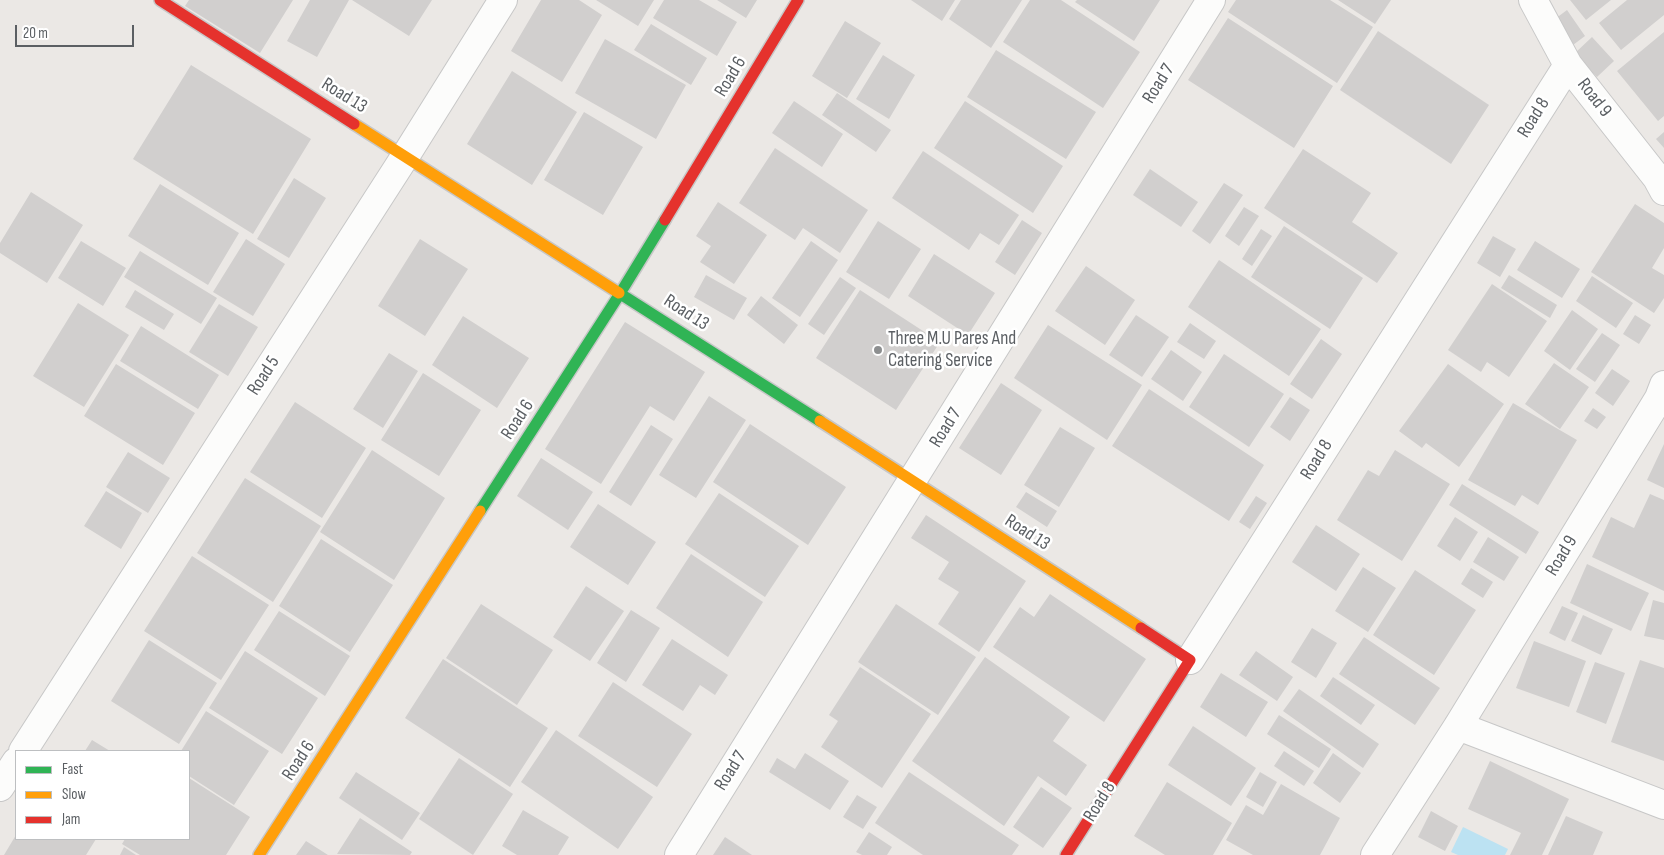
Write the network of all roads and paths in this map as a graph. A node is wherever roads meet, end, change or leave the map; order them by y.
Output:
1 (160, 0) edge
2 (504, 0) edge
3 (798, 0) edge
4 (1211, 0) edge
5 (1533, 0) edge
6 (1568, 65) junction
7 (406, 155) junction
8 (1664, 191) edge
9 (621, 292) junction
10 (1664, 385) edge
11 (913, 480) junction
12 (1190, 660) junction
13 (1458, 726) junction
14 (24, 750) edge
15 (15, 764) edge
16 (0, 787) edge
17 (1664, 805) edge
18 (259, 855) edge
19 (679, 855) edge
20 (1066, 855) edge
21 (1375, 855) edge

1 - 7 street, Road 13
2 - 7 street, Road 5
3 - 9 street, Road 6
4 - 11 street, Road 7
5 - 6 street, Road 9
6 - 8 street, Road 9
6 - 12 street, Road 8
7 - 9 street, Road 13
7 - 14 street, Road 5
9 - 11 street, Road 13
9 - 18 street, Road 6
10 - 13 street, Road 9
11 - 12 street, Road 13
11 - 19 street, Road 7
12 - 20 street, Road 8
13 - 17 street
13 - 21 street, Road 9
15 - 16 street

